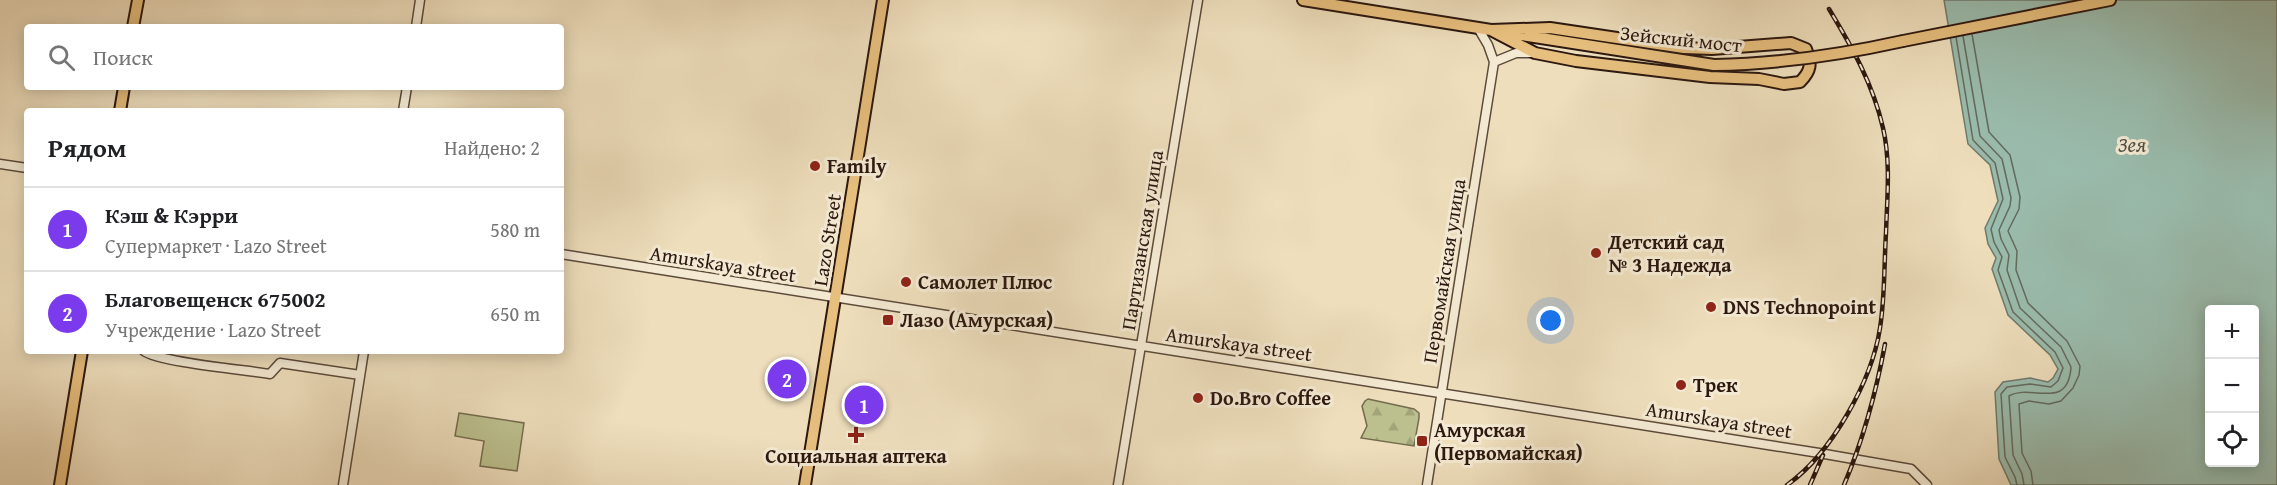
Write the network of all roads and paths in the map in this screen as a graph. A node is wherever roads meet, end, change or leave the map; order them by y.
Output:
1 (138, 0) edge
2 (420, 0) edge
3 (883, 0) edge
4 (1198, 0) edge
5 (1303, 0) edge
6 (2110, 0) edge
7 (134, 24) edge
8 (416, 24) edge
9 (1478, 28) junction
10 (1491, 30) junction
11 (1535, 53) junction
12 (1494, 62) junction
13 (124, 90) edge
14 (406, 90) edge
15 (120, 108) edge
16 (404, 108) edge
17 (0, 164) edge
18 (24, 168) edge
19 (564, 254) edge
20 (836, 299) junction
21 (1141, 347) junction
22 (82, 354) edge
23 (148, 354) edge
24 (364, 354) edge
25 (360, 375) junction
26 (1443, 392) junction
27 (60, 485) edge
28 (343, 485) edge
29 (804, 485) edge
30 (1118, 485) edge
31 (1427, 485) edge
32 (1927, 485) edge

1 - 7 main road
2 - 8 street
3 - 20 main road, Lazo Street
4 - 21 street, Партизанская улица
5 - 9 main road
6 - 10 main road, Зейский мост, bridge
9 - 10 main road
9 - 12 street
10 - 11 main road
10 - 11 main road
11 - 12 street
12 - 26 street, Первомайская улица
13 - 15 main road
14 - 16 street
17 - 18 street
19 - 20 street, Amurskaya street
20 - 21 street, Amurskaya street
20 - 29 main road, Lazo Street
21 - 26 street, Amurskaya street
21 - 30 street, Партизанская улица
22 - 27 main road
23 - 25 street
24 - 25 street
25 - 28 street
26 - 31 street, Первомайская улица
26 - 32 street, Amurskaya street

